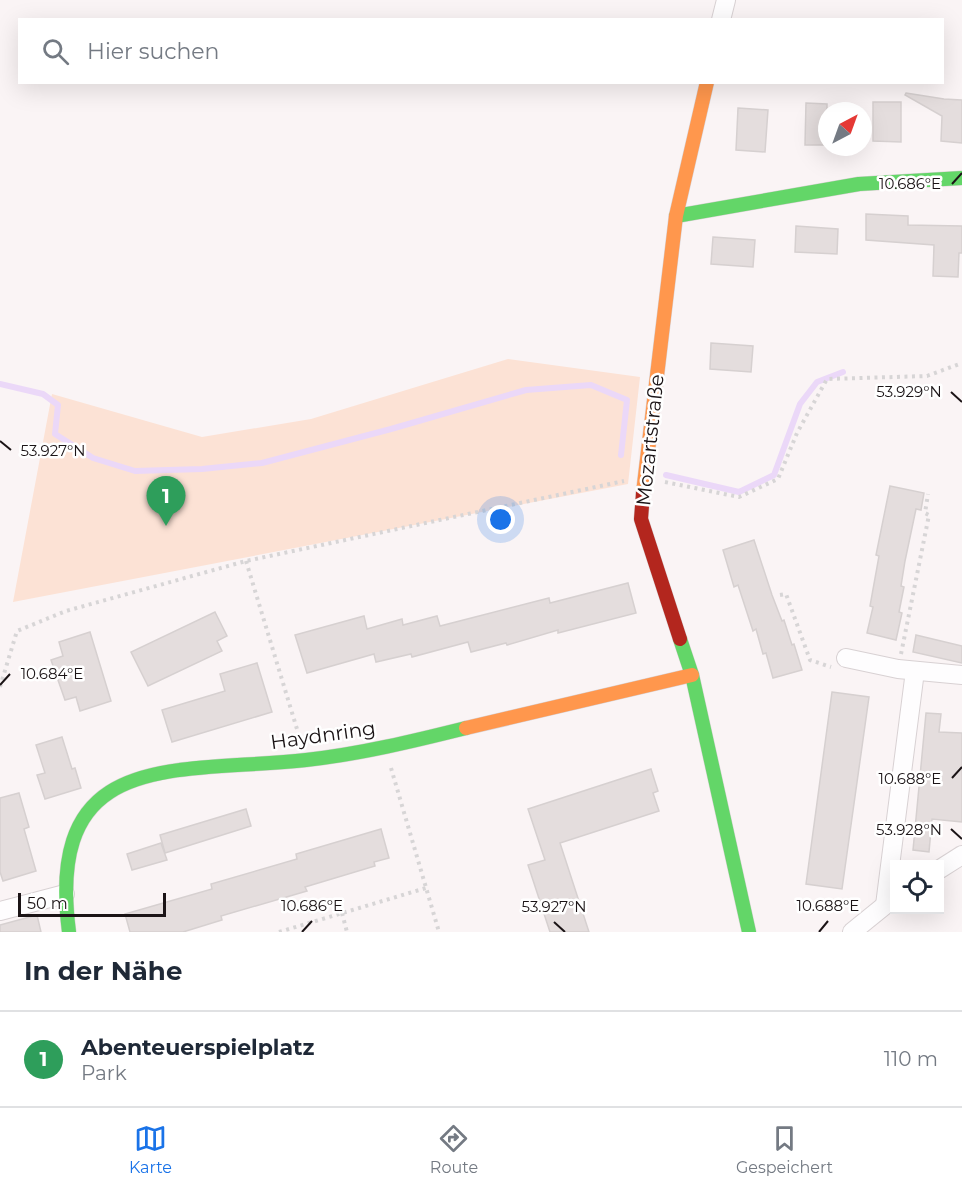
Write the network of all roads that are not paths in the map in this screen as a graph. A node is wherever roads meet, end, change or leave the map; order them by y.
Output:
1 (726, 0) edge
2 (722, 18) edge
3 (707, 84) edge
4 (962, 178) edge
5 (676, 216) junction
6 (846, 658) road end
7 (906, 670) junction
8 (692, 675) junction
9 (962, 675) edge
10 (962, 855) edge
11 (893, 860) edge
12 (944, 866) edge
13 (65, 894) junction
14 (890, 901) edge
15 (0, 911) edge
16 (69, 932) edge
17 (749, 932) edge
18 (852, 932) edge

1 - 2 street
3 - 5 street, Mozartstraße
4 - 5 street
5 - 8 street, Mozartstraße
6 - 7 street
7 - 9 street
7 - 11 street
8 - 13 street, Haydnring
8 - 17 street, Mozartstraße
10 - 12 street
13 - 15 street
13 - 16 street, Haydnring
14 - 18 street

